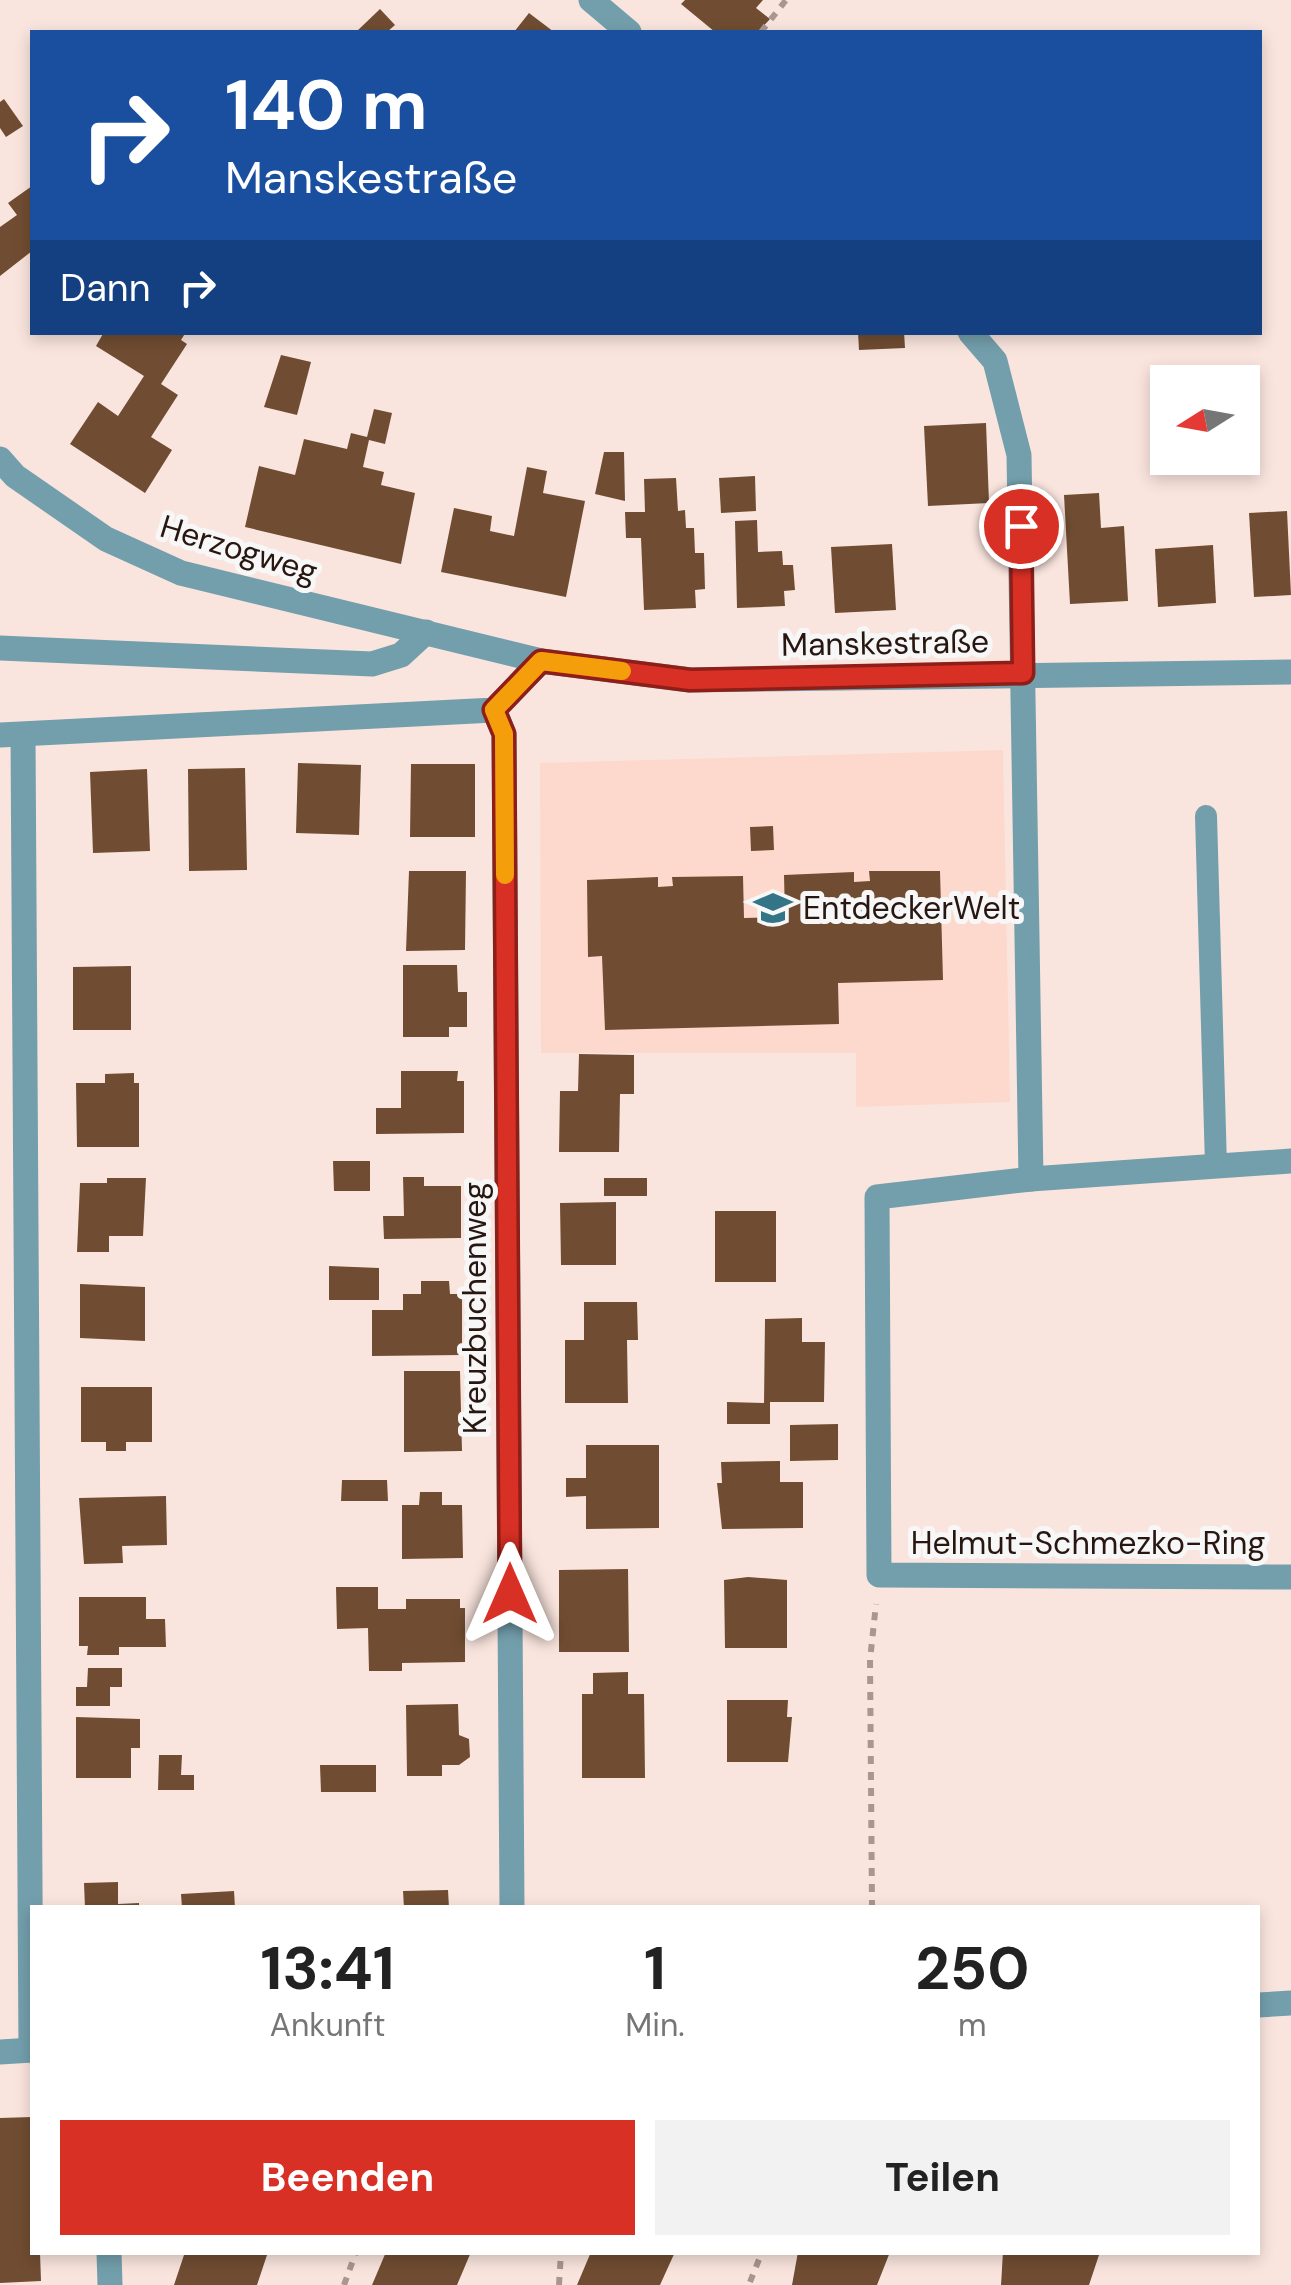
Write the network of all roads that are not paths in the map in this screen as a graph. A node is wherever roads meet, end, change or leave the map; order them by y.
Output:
1 (591, 0) edge
2 (626, 30) edge
3 (972, 335) edge
4 (0, 459) edge
5 (426, 632) junction
6 (0, 648) edge
7 (541, 661) junction
8 (1291, 672) edge
9 (1023, 673) junction
10 (494, 710) junction
11 (11, 735) edge
12 (1206, 816) dead end
13 (1291, 1161) edge
14 (1216, 1166) junction
15 (1032, 1179) junction
16 (1291, 1577) edge
17 (512, 1905) edge
18 (30, 1925) edge
19 (1291, 2003) edge
20 (1260, 2004) edge
21 (30, 2050) edge
22 (0, 2052) edge
23 (109, 2255) edge
24 (110, 2285) edge

1 - 2 street
3 - 9 street
4 - 5 street, Herzogweg
5 - 6 street
5 - 7 street, Manskestraße
7 - 9 street, Manskestraße
7 - 10 street
8 - 9 street, Manskestraße
9 - 15 street
10 - 11 street
10 - 17 street, Kreuzbuchenweg
11 - 18 street
12 - 14 lane
13 - 14 street, Helmut-Schmezko-Ring
14 - 15 street, Helmut-Schmezko-Ring
15 - 16 street, Helmut-Schmezko-Ring
19 - 20 street
21 - 22 street
23 - 24 street

